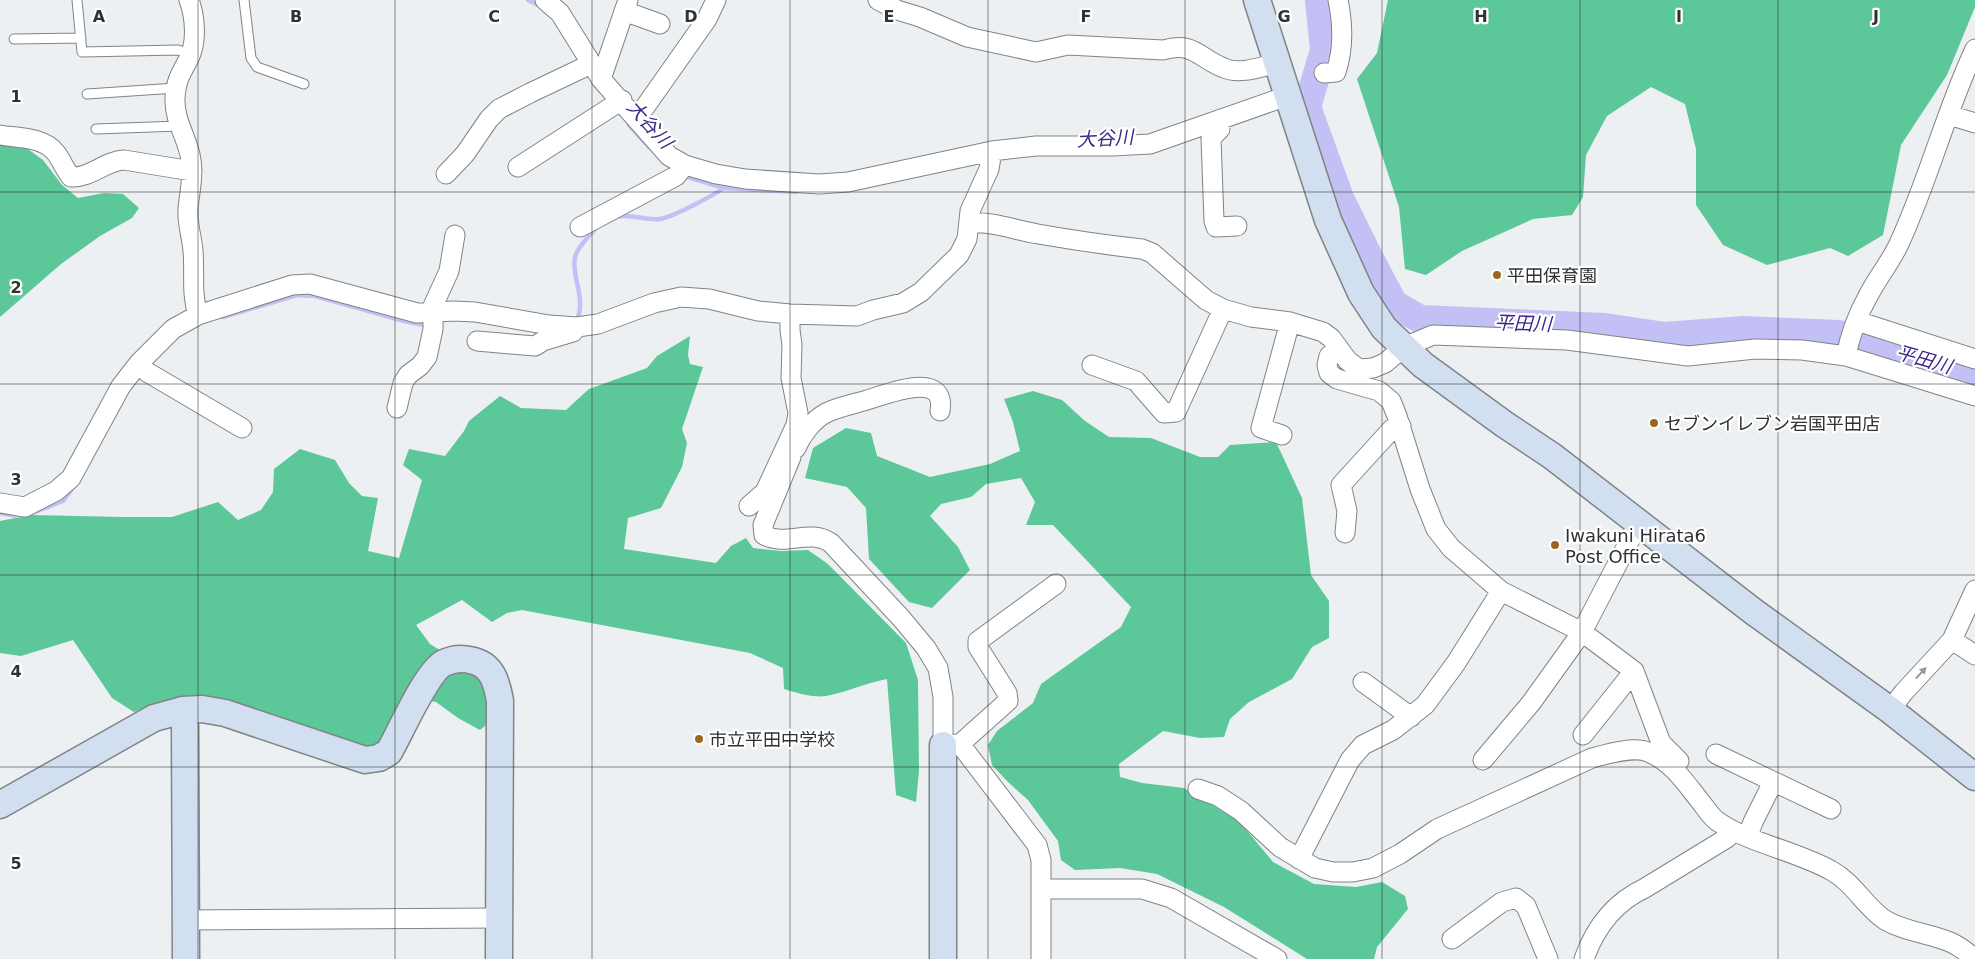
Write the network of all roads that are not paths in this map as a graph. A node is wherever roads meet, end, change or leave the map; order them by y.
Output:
1 (77, 0) edge
2 (189, 0) edge
3 (244, 0) edge
4 (545, 0) edge
5 (716, 0) edge
6 (878, 0) edge
7 (1257, 0) edge
8 (1338, 0) edge
9 (626, 5) edge
10 (660, 24) dead end
11 (81, 38) junction
12 (14, 39) dead end
13 (1975, 49) edge
14 (191, 54) junction
15 (1277, 63) junction
16 (589, 70) junction
17 (1324, 73) dead end
18 (304, 84) dead end
19 (176, 88) junction
20 (87, 94) dead end
21 (1288, 96) junction
22 (616, 104) junction
23 (1949, 115) junction
24 (635, 117) junction
25 (1220, 120) junction
26 (1975, 123) edge
27 (178, 126) junction
28 (96, 129) dead end
29 (0, 136) edge
30 (992, 151) junction
31 (518, 167) dead end
32 (681, 170) junction
33 (192, 171) junction
34 (446, 174) dead end
35 (969, 222) junction
36 (1237, 226) dead end
37 (580, 227) dead end
38 (455, 235) dead end
39 (1223, 309) junction
40 (432, 313) junction
41 (790, 314) junction
42 (198, 315) junction
43 (1290, 322) junction
44 (577, 327) junction
45 (1851, 337) junction
46 (477, 341) dead end
47 (1404, 347) junction
48 (1338, 349) junction
49 (1975, 359) edge
50 (139, 363) junction
51 (1092, 366) dead end
52 (1975, 396) edge
53 (397, 408) dead end
54 (940, 411) dead end
55 (1400, 426) junction
56 (242, 428) dead end
57 (1282, 434) dead end
58 (787, 455) junction
59 (0, 503) edge
60 (749, 506) dead end
61 (1640, 525) junction
62 (1345, 533) dead end
63 (1056, 584) dead end
64 (1975, 590) edge
65 (1501, 591) junction
66 (1582, 632) junction
67 (1952, 640) junction
68 (1975, 655) edge
69 (1634, 671) junction
70 (1363, 682) dead end
71 (183, 710) junction
72 (1890, 710) junction
73 (1411, 717) junction
74 (1583, 735) dead end
75 (951, 745) junction
76 (1716, 754) dead end
77 (1483, 760) dead end
78 (1975, 778) edge
79 (1773, 782) junction
80 (1198, 789) dead end
81 (0, 805) edge
82 (1705, 808) junction
83 (1831, 809) dead end
84 (1740, 833) junction
85 (1299, 859) junction
86 (1042, 889) junction
87 (499, 918) junction
88 (186, 920) junction
89 (1452, 939) dead end
90 (1950, 950) edge
91 (186, 959) edge
92 (500, 959) edge
93 (943, 959) edge
94 (1041, 959) edge
95 (1277, 959) edge
96 (1548, 959) edge
97 (1584, 959) edge
98 (1975, 959) edge

1 - 11 lane
2 - 14 street
3 - 18 lane
4 - 16 street
5 - 24 street
6 - 15 street
7 - 15 street
8 - 17 street
9 - 10 street
9 - 16 street
11 - 12 lane
11 - 14 lane
13 - 23 street
14 - 19 street
15 - 21 street
16 - 22 street
16 - 34 street
19 - 20 lane
19 - 27 street
21 - 25 street
21 - 47 street
22 - 24 street
22 - 31 street
23 - 26 street
23 - 45 street
24 - 32 street
25 - 30 street
25 - 36 street
27 - 28 lane
27 - 33 street
29 - 33 street
30 - 32 street
30 - 35 street
32 - 37 street
33 - 42 street
35 - 39 street
35 - 41 street
38 - 40 street
39 - 43 street
39 - 51 street
40 - 42 street
40 - 44 street
40 - 53 street
41 - 44 street
41 - 58 street
42 - 50 street
43 - 48 street
43 - 57 street
44 - 46 street
45 - 47 street
45 - 49 street
45 - 52 street
47 - 48 street
47 - 61 street
48 - 55 street
50 - 56 street
50 - 59 street
54 - 58 street
55 - 62 street
55 - 65 street
58 - 60 street
58 - 75 street
61 - 66 street
61 - 72 street
63 - 75 street
64 - 67 street
65 - 66 street
65 - 73 street
66 - 69 street
66 - 77 street
67 - 68 street
72 -> 67 street
69 - 74 street
69 - 82 street
70 - 73 street
71 - 81 street
71 - 87 street
71 - 88 street
72 - 78 street
73 - 85 street
75 - 86 street
75 - 93 street
76 - 79 street
79 - 83 street
79 - 84 street
80 - 85 street
82 - 84 street
82 - 85 street
84 - 90 street
84 - 97 street
86 - 94 street
86 - 95 street
87 - 88 street
87 - 92 street
88 - 91 street
89 - 96 street
90 - 98 street

